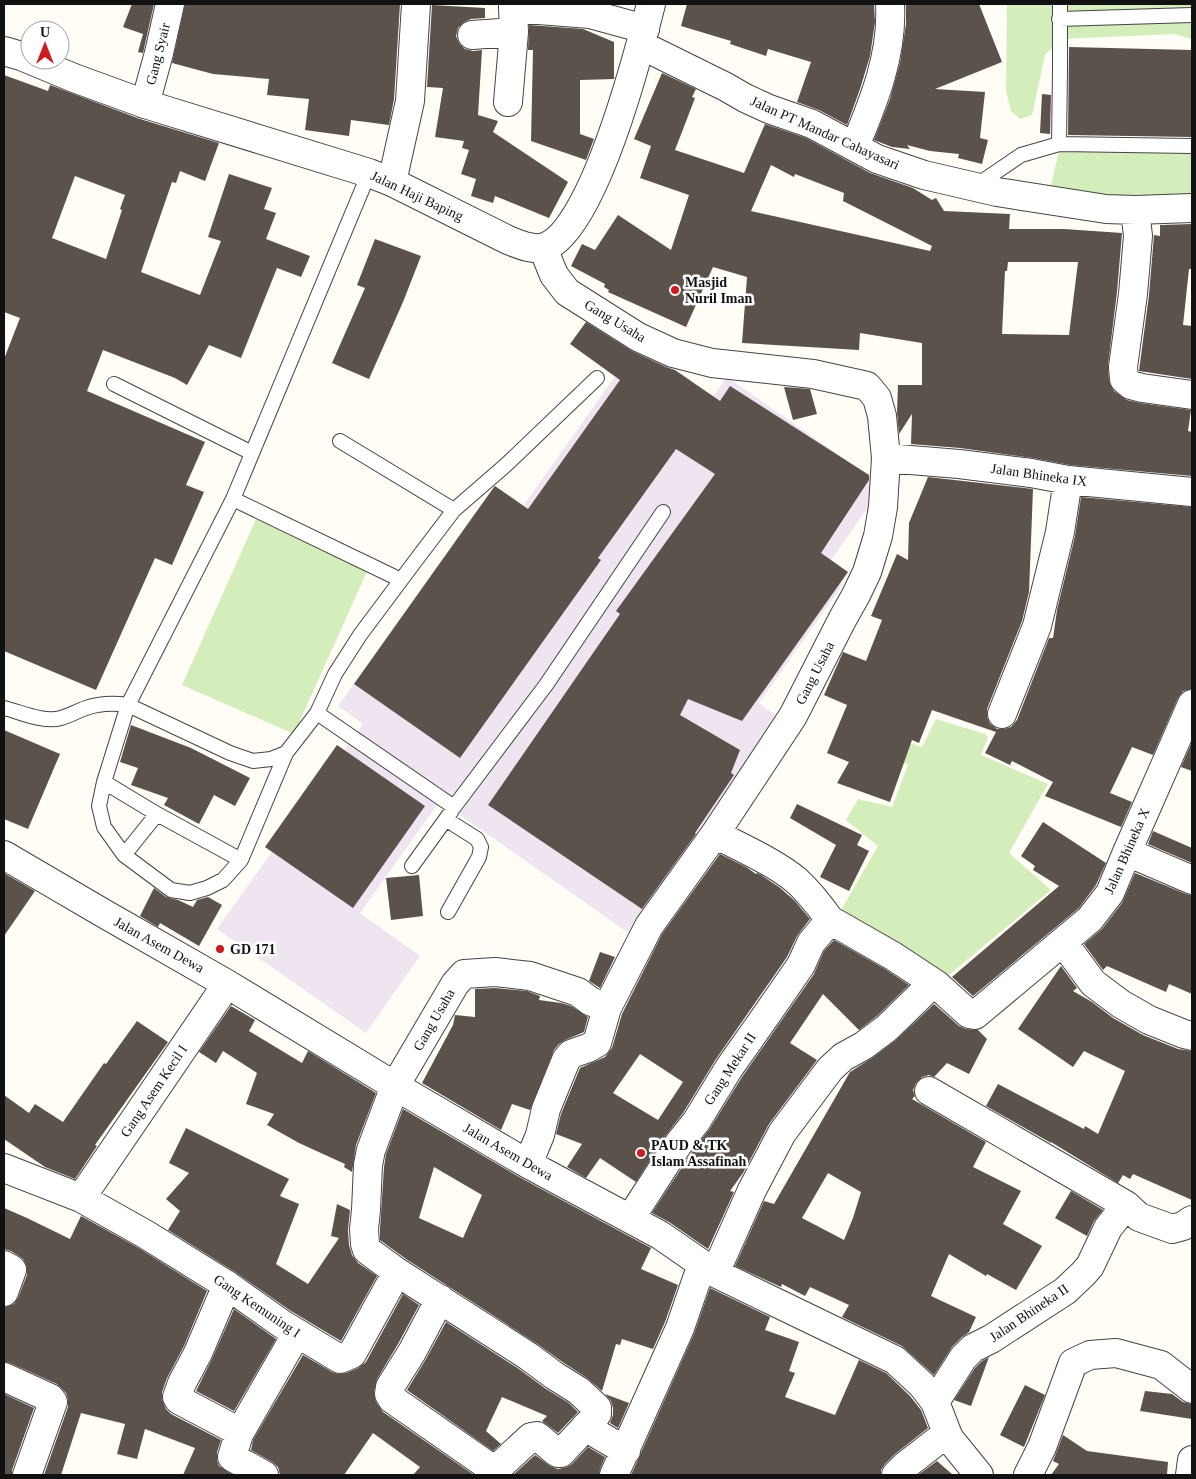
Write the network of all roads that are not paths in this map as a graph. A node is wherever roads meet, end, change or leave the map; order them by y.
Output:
1 (170, 4) edge
2 (416, 4) edge
3 (890, 4) edge
4 (590, 9) edge
5 (1059, 12) edge
6 (513, 15) edge
7 (1192, 15) edge
8 (646, 26) edge
9 (472, 35) dead end
10 (4, 52) edge
11 (508, 102) dead end
12 (145, 104) junction
13 (1059, 144) junction
14 (855, 146) junction
15 (1192, 146) edge
16 (380, 177) junction
17 (974, 187) junction
18 (1192, 208) edge
19 (1135, 210) junction
20 (543, 248) junction
21 (597, 378) dead end
22 (114, 384) dead end
23 (1192, 395) edge
24 (340, 441) dead end
25 (252, 453) junction
26 (886, 458) junction
27 (1068, 480) junction
28 (1192, 492) edge
29 (233, 499) junction
30 (454, 510) junction
31 (663, 512) dead end
32 (400, 580) junction
33 (1192, 704) edge
34 (128, 705) junction
35 (4, 708) edge
36 (317, 713) junction
37 (1002, 714) dead end
38 (286, 753) junction
39 (104, 782) junction
40 (454, 807) junction
41 (157, 814) junction
42 (447, 820) junction
43 (715, 834) junction
44 (1127, 852) junction
45 (4, 855) edge
46 (124, 855) junction
47 (241, 860) junction
48 (412, 866) dead end
49 (1192, 880) edge
50 (448, 912) dead end
51 (830, 920) junction
52 (1063, 942) junction
53 (227, 984) junction
54 (934, 984) junction
55 (607, 1008) junction
56 (1192, 1036) edge
57 (395, 1086) junction
58 (929, 1091) dead end
59 (528, 1164) junction
60 (4, 1168) edge
61 (81, 1198) junction
62 (1126, 1205) junction
63 (630, 1219) junction
64 (1192, 1220) edge
65 (4, 1265) edge
66 (709, 1269) junction
67 (398, 1272) junction
68 (227, 1285) junction
69 (4, 1292) edge
70 (440, 1298) junction
71 (298, 1333) junction
72 (4, 1377) edge
73 (1192, 1389) edge
74 (935, 1402) junction
75 (585, 1427) junction
76 (626, 1451) junction
77 (960, 1451) edge
78 (231, 1455) edge
79 (1192, 1460) edge
80 (492, 1473) edge
81 (27, 1475) edge
82 (264, 1475) edge
83 (614, 1475) edge
84 (896, 1475) edge
85 (1028, 1475) edge
86 (1190, 1475) edge

1 - 12 street, Gang Syair
2 - 16 street
3 - 14 street
4 - 6 street, Jalan PT Mandar Cahayasari
4 - 8 street, Jalan PT Mandar Cahayasari
5 - 7 lane
5 - 13 lane
6 - 9 street, Jalan PT Mandar Cahayasari
6 - 11 street
8 - 14 street, Jalan PT Mandar Cahayasari
8 - 20 street
10 - 12 street, Jalan Haji Baping
12 - 16 street, Jalan Haji Baping
13 - 15 lane
13 - 17 lane
14 - 17 street, Jalan PT Mandar Cahayasari
16 - 20 street, Jalan Haji Baping
16 - 25 lane
17 - 19 street, Jalan PT Mandar Cahayasari
18 - 19 street, Jalan PT Mandar Cahayasari
19 - 23 street
20 - 26 street, Gang Usaha
21 - 30 lane
22 - 25 lane
24 - 30 lane
25 - 29 lane
26 - 27 street, Jalan Bhineka IX
26 - 43 street, Gang Usaha
27 - 28 street, Jalan Bhineka IX
27 - 37 street
29 - 32 lane
29 - 34 lane
30 - 32 lane
31 - 40 lane
32 - 36 lane
33 - 44 street, Jalan Bhineka X
34 - 35 lane
34 - 38 lane
34 - 39 lane
36 - 38 lane
36 - 40 lane
38 - 47 lane
39 - 41 lane
39 - 46 lane
40 - 42 lane
41 - 46 lane
41 - 47 lane
42 - 48 lane
42 - 50 lane
43 - 51 street
43 - 55 street, Gang Usaha
44 - 49 street
44 - 52 street, Jalan Bhineka X
45 - 53 street, Jalan Asem Dewa
46 - 47 lane
51 - 54 street
51 - 63 street, Gang Mekar II
52 - 54 street, Jalan Bhineka X
52 - 56 street
53 - 57 street, Jalan Asem Dewa
53 - 61 street, Gang Asem Kecil I
54 - 66 street
55 - 57 street, Gang Usaha
55 - 59 street
57 - 59 street, Jalan Asem Dewa
57 - 67 street
58 - 62 street
59 - 63 street, Jalan Asem Dewa
60 - 61 street, Gang Kemuning I
61 - 68 street, Gang Kemuning I
62 - 64 street
62 - 74 street, Jalan Bhineka II
63 - 66 street, Jalan Asem Dewa
65 - 69 street
66 - 74 street, Jalan Asem Dewa
66 - 76 street
67 - 70 street
67 - 71 street, Gang Kemuning I
68 - 71 street, Gang Kemuning I
68 - 78 street
70 - 75 street
70 - 80 street
71 - 78 street
72 - 81 street
73 - 85 street
74 - 77 street, Jalan Asem Dewa
75 - 76 street
75 - 80 street
76 - 83 street
77 - 84 street
78 - 82 street
79 - 86 street

